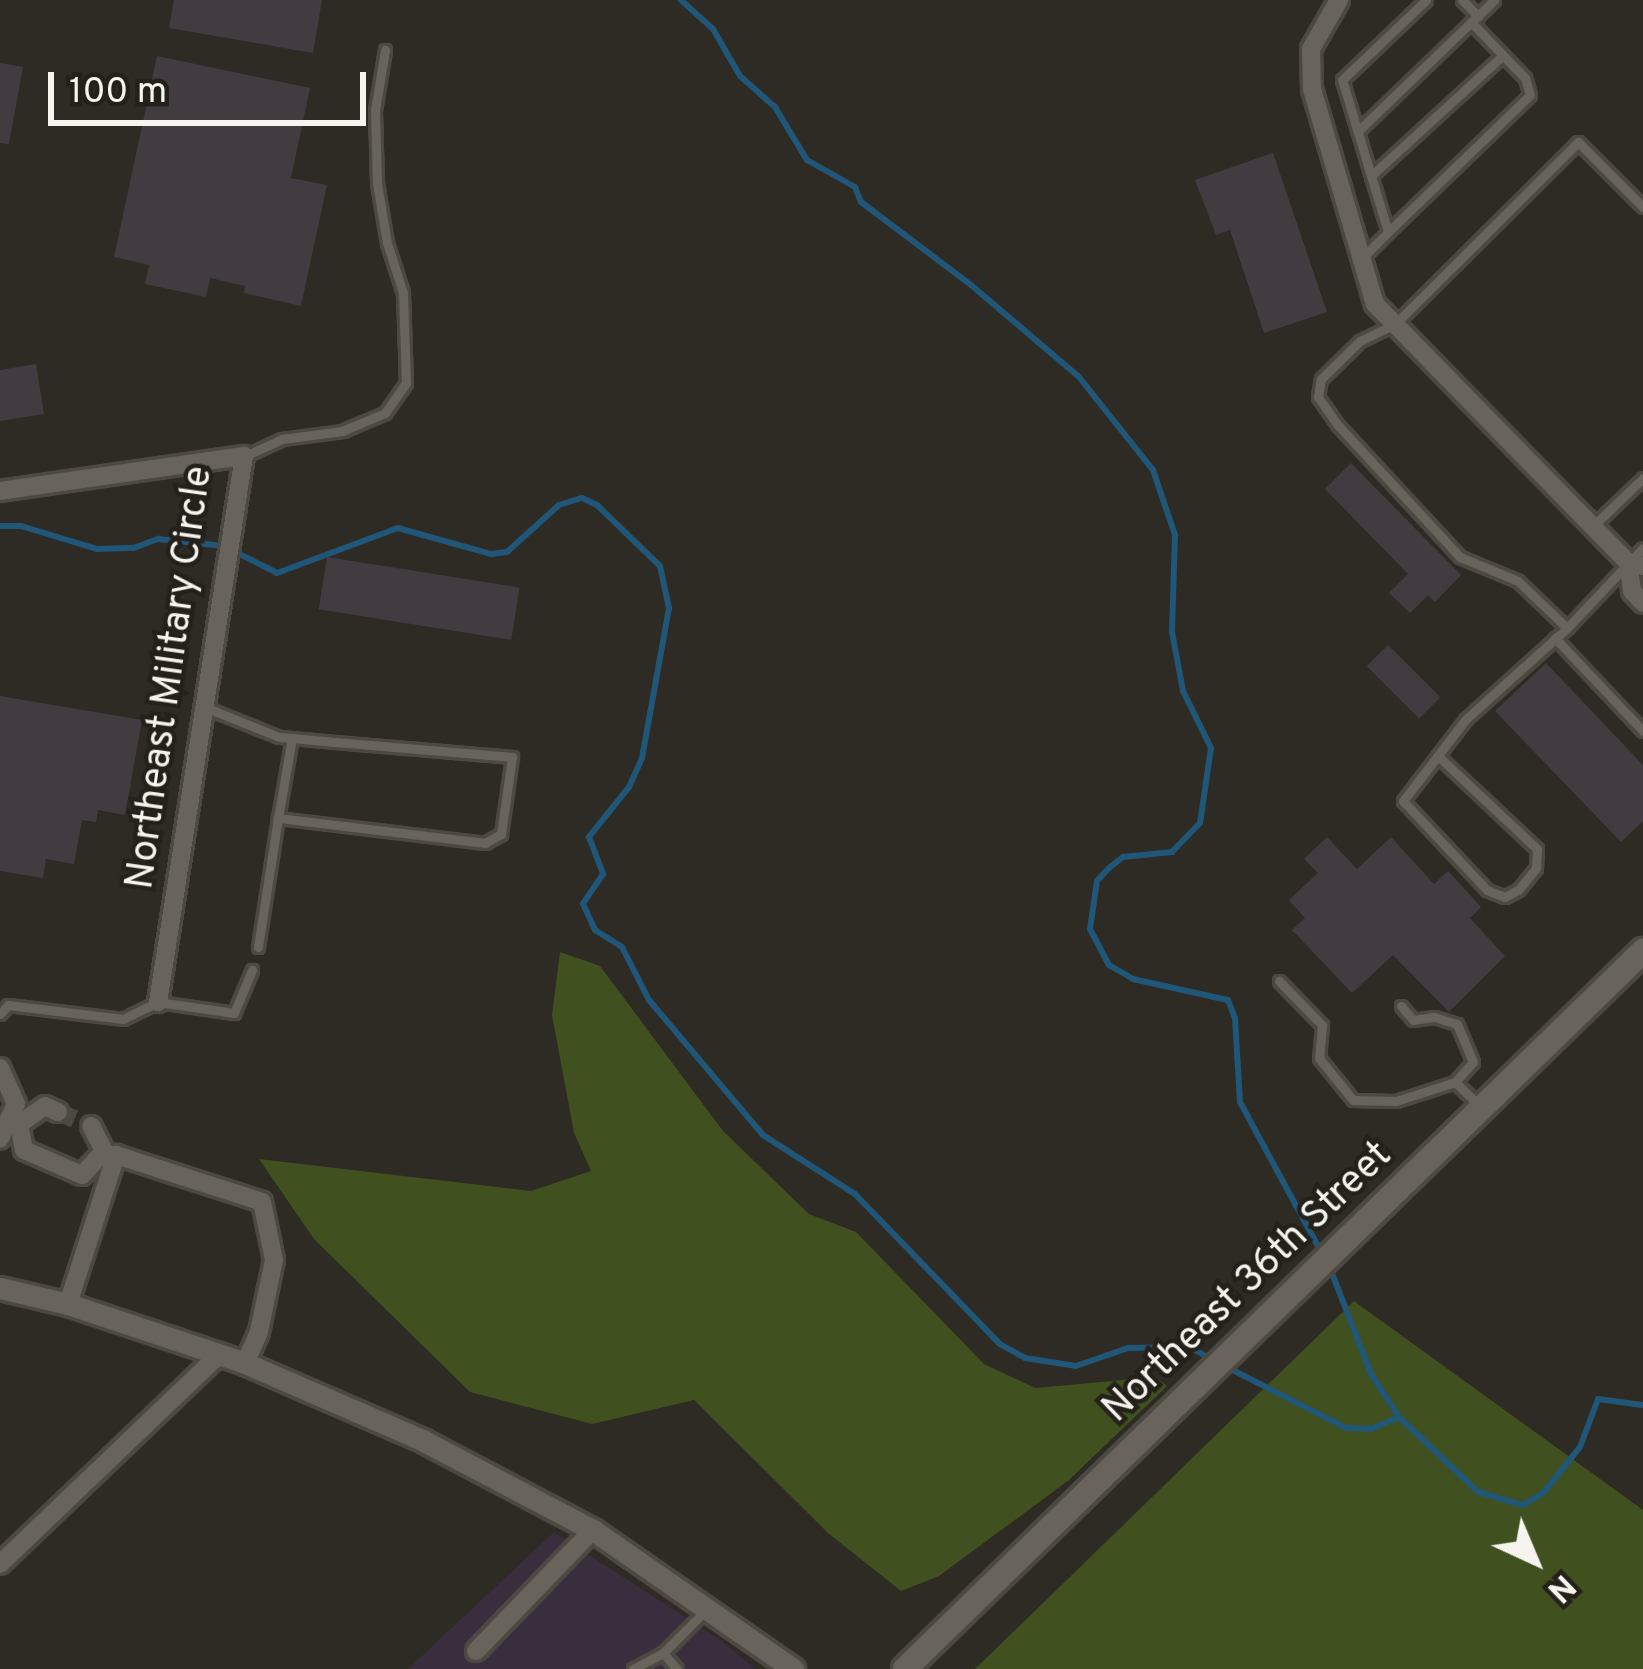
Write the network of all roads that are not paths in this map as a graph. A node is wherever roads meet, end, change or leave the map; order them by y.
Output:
1 (1339, 0) edge
2 (1426, 0) edge
3 (1462, 0) edge
4 (1494, 0) edge
5 (1475, 19) junction
6 (386, 50) dead end
7 (1503, 56) junction
8 (1358, 131) junction
9 (1371, 176) junction
10 (1643, 207) edge
11 (1388, 232) junction
12 (1362, 258) junction
13 (1395, 324) junction
14 (244, 456) junction
15 (1643, 478) edge
16 (0, 491) edge
17 (1593, 526) junction
18 (1643, 548) edge
19 (1636, 564) edge
20 (1643, 603) edge
21 (1567, 628) junction
22 (1555, 638) junction
23 (204, 706) junction
24 (1643, 731) edge
25 (292, 738) junction
26 (1438, 756) junction
27 (278, 818) junction
28 (258, 947) dead end
29 (1643, 951) edge
30 (252, 970) dead end
31 (1279, 980) dead end
32 (158, 1002) junction
33 (1401, 1006) dead end
34 (0, 1014) edge
35 (0, 1068) edge
36 (1455, 1082) junction
37 (1481, 1108) junction
38 (58, 1112) tunnel mouth
39 (15, 1122) junction
40 (91, 1126) tunnel mouth
41 (0, 1138) edge
42 (110, 1153) junction
43 (0, 1288) edge
44 (68, 1304) junction
45 (220, 1354) junction
46 (245, 1363) junction
47 (593, 1530) junction
48 (0, 1564) edge
49 (707, 1609) junction
50 (476, 1651) dead end
51 (662, 1653) junction
52 (633, 1669) edge
53 (677, 1669) edge
54 (793, 1669) edge
55 (905, 1669) edge

1 - 12 street
2 - 8 lane
3 - 5 lane
4 - 5 lane
5 - 7 lane
5 - 8 lane
6 - 14 lane
7 - 9 lane
7 - 11 lane
8 - 9 lane
9 - 11 lane
10 - 13 lane
11 - 12 lane
12 - 13 street
13 - 17 street
13 - 21 lane
14 - 16 street, Northeast Military Circle
14 - 23 street, Northeast Military Circle
15 - 17 lane
17 - 19 street
18 - 19 lane
19 - 20 street
19 - 21 lane
21 - 22 lane
22 - 24 lane
22 - 26 lane
23 - 25 lane
23 - 32 street, Northeast Military Circle
25 - 27 lane
25 - 27 lane
26 - 26 lane
27 - 28 lane
29 - 37 main road, Northeast 36th Street
30 - 32 lane
31 - 36 lane
32 - 34 lane
33 - 36 lane
35 - 39 street
36 - 37 lane
37 - 55 main road, Northeast 36th Street
38 - 39 street
39 - 41 street
39 - 42 street
40 - 42 street
42 - 44 street
42 - 46 street
43 - 44 street
44 - 45 street
45 - 46 street
45 - 48 street
46 - 47 street
47 - 49 street
47 - 50 street
49 - 51 lane
49 - 54 street
51 - 52 lane
51 - 53 lane

